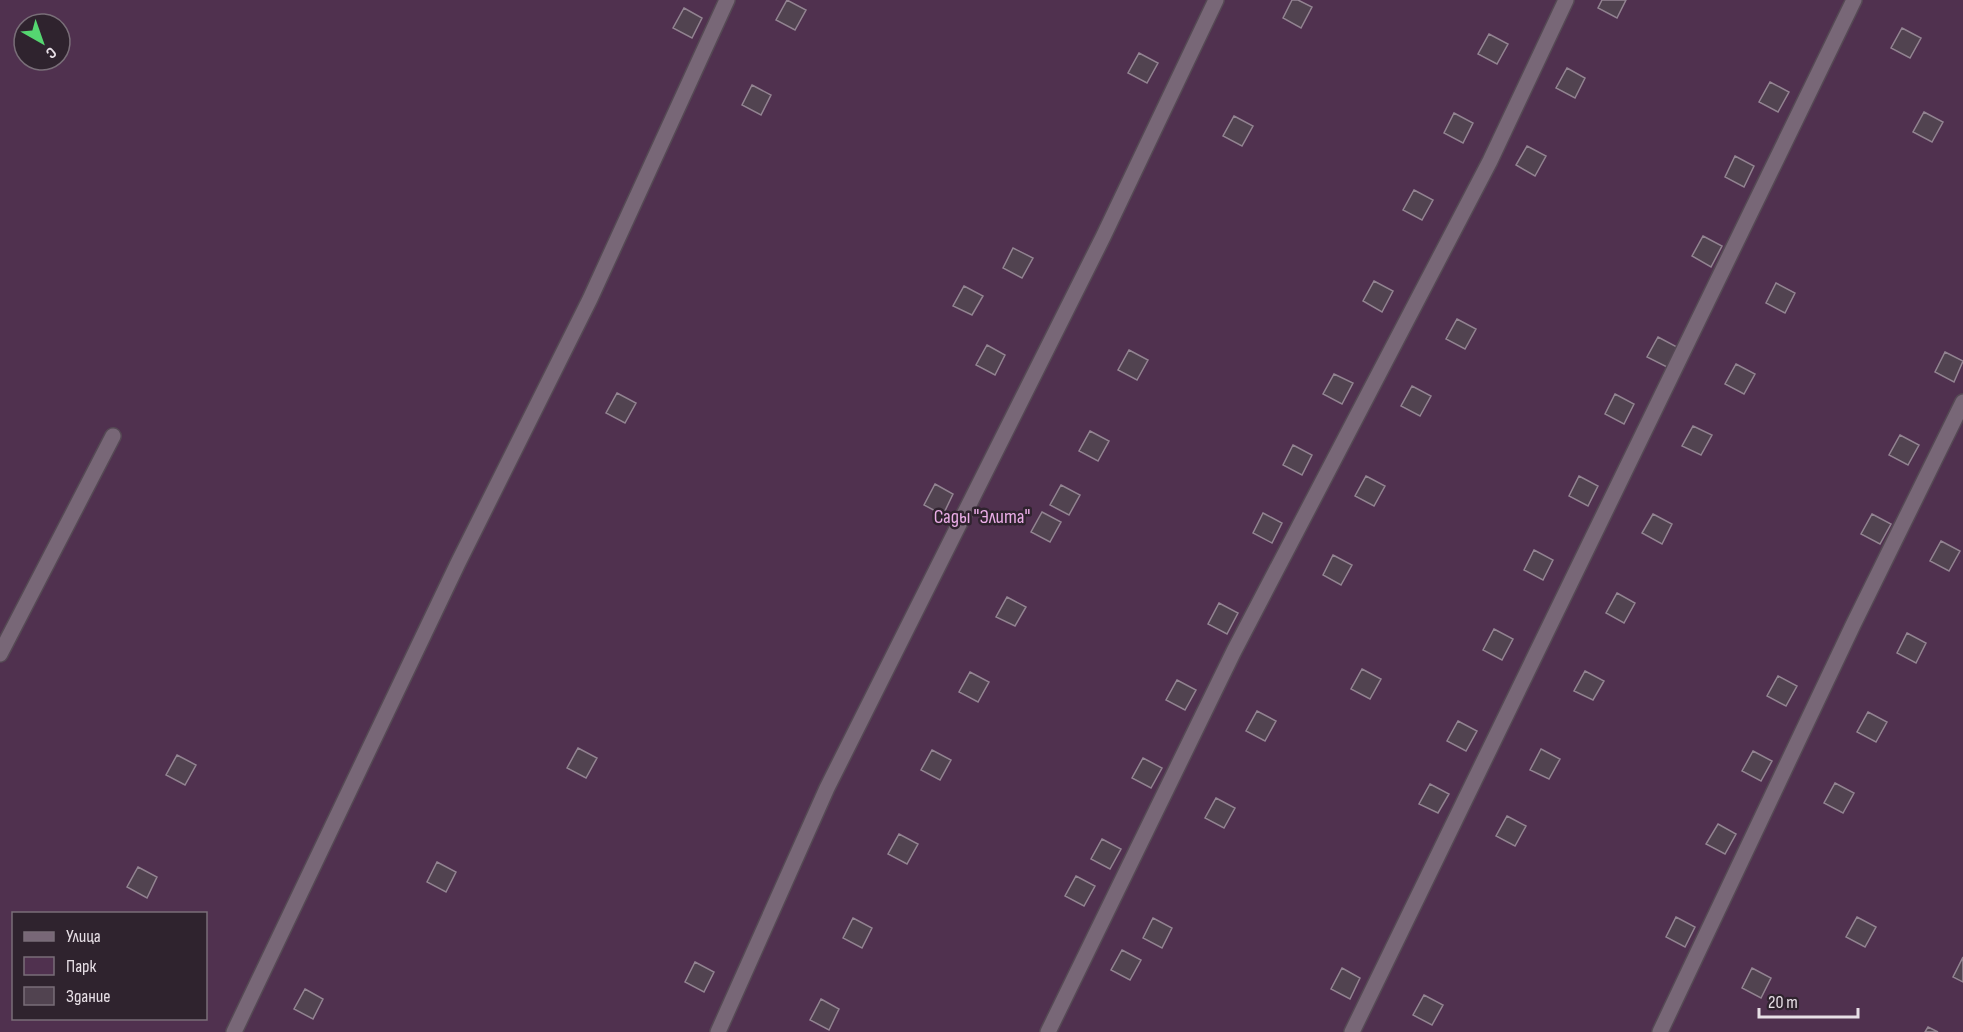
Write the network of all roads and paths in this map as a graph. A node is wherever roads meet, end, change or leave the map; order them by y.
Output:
1 (727, 0) edge
2 (1216, 0) edge
3 (1566, 0) edge
4 (1854, 0) edge
5 (1963, 402) edge
6 (113, 436) dead end
7 (0, 654) edge
8 (234, 1032) edge
9 (718, 1032) edge
10 (1048, 1032) edge
11 (1352, 1032) edge
12 (1660, 1032) edge

1 - 8 lane
2 - 9 lane
3 - 10 lane
4 - 11 lane
5 - 12 lane
6 - 7 lane

